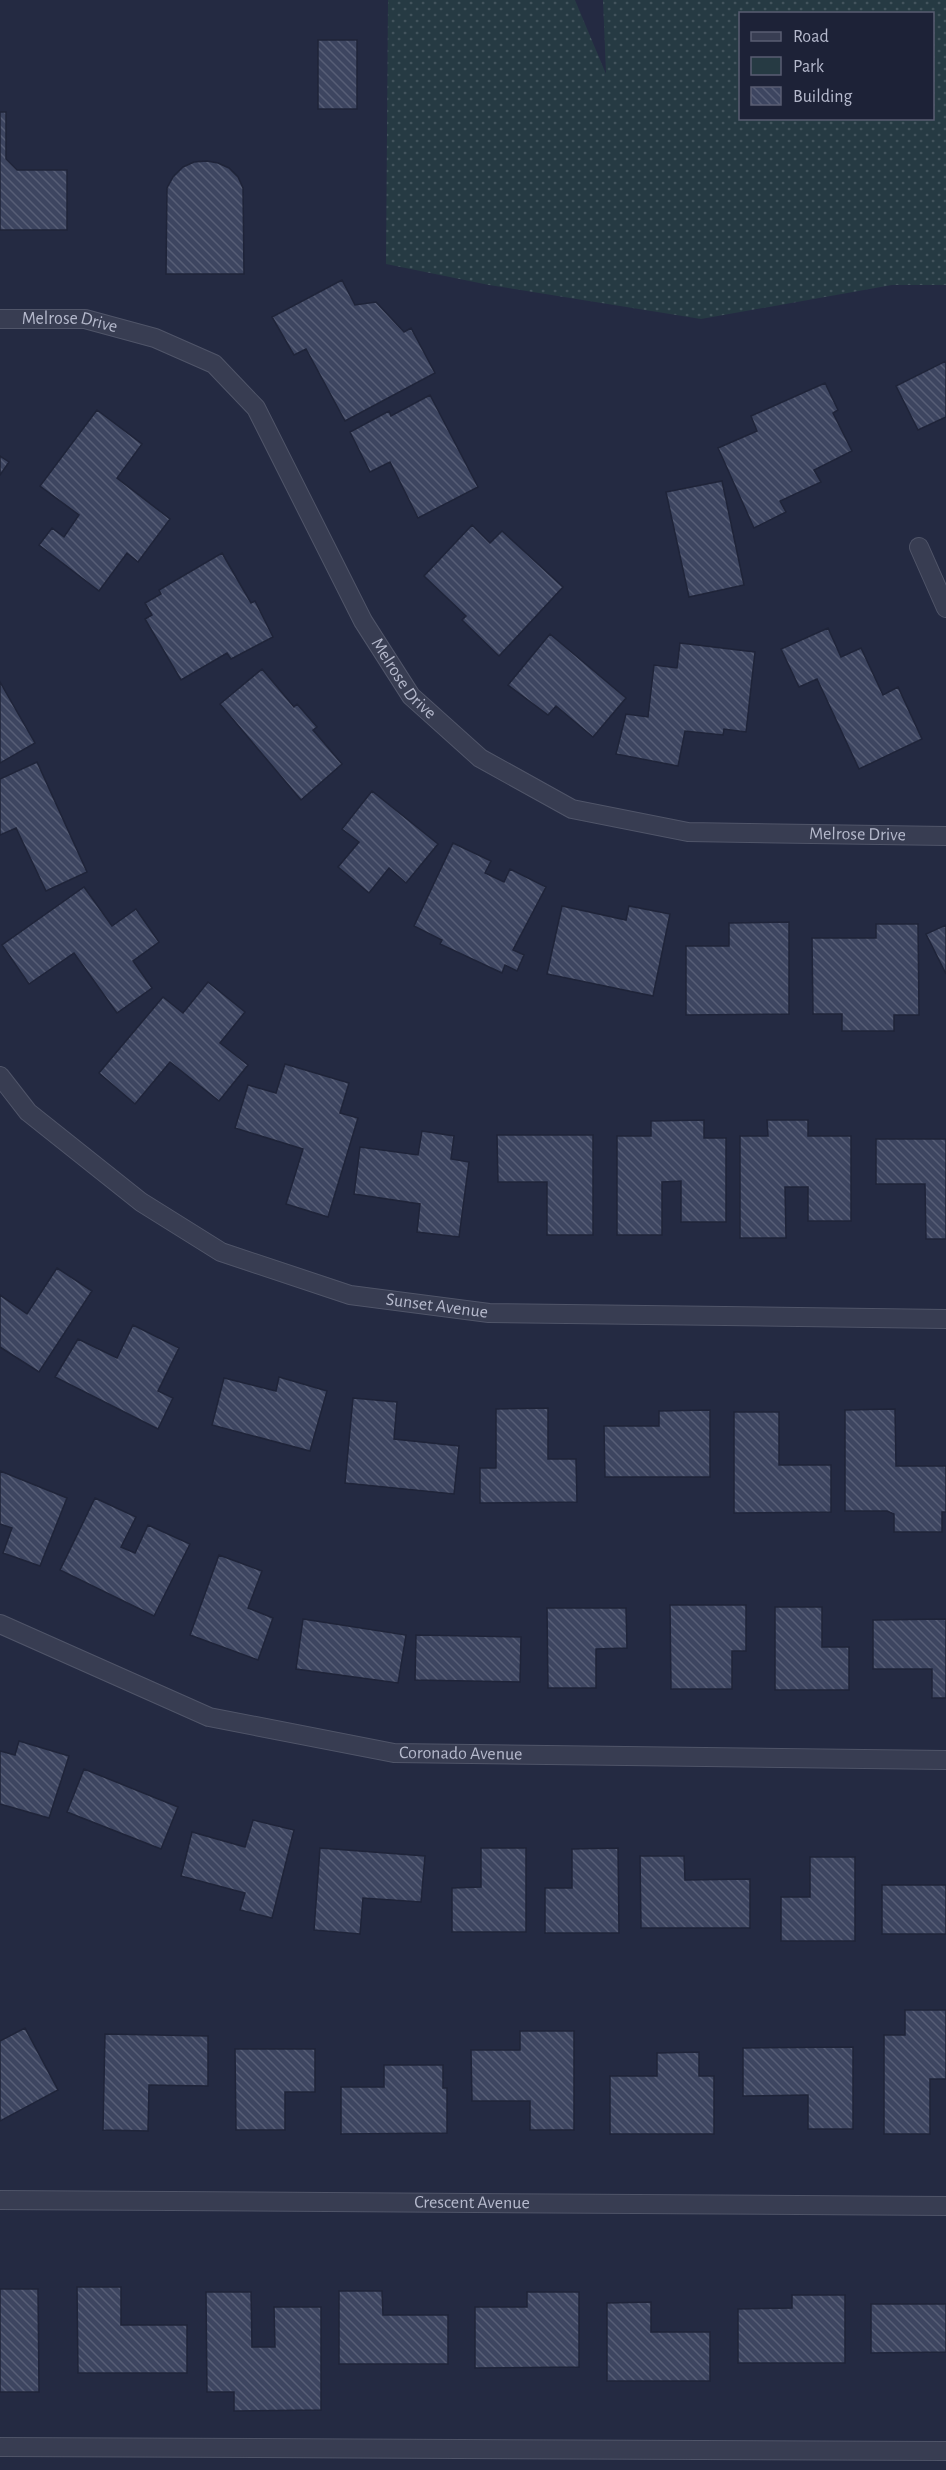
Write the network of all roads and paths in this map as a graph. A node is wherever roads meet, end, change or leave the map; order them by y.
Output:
1 (0, 319) edge
2 (919, 547) dead end
3 (946, 608) edge
4 (946, 836) edge
5 (0, 1076) edge
6 (946, 1319) edge
7 (0, 1624) edge
8 (946, 1760) edge
9 (0, 2200) edge
10 (946, 2206) edge
11 (0, 2447) edge
12 (946, 2451) edge

1 - 4 street, Melrose Drive
2 - 3 street
5 - 6 street, Sunset Avenue
7 - 8 street, Coronado Avenue
9 - 10 street, Crescent Avenue
11 - 12 street

